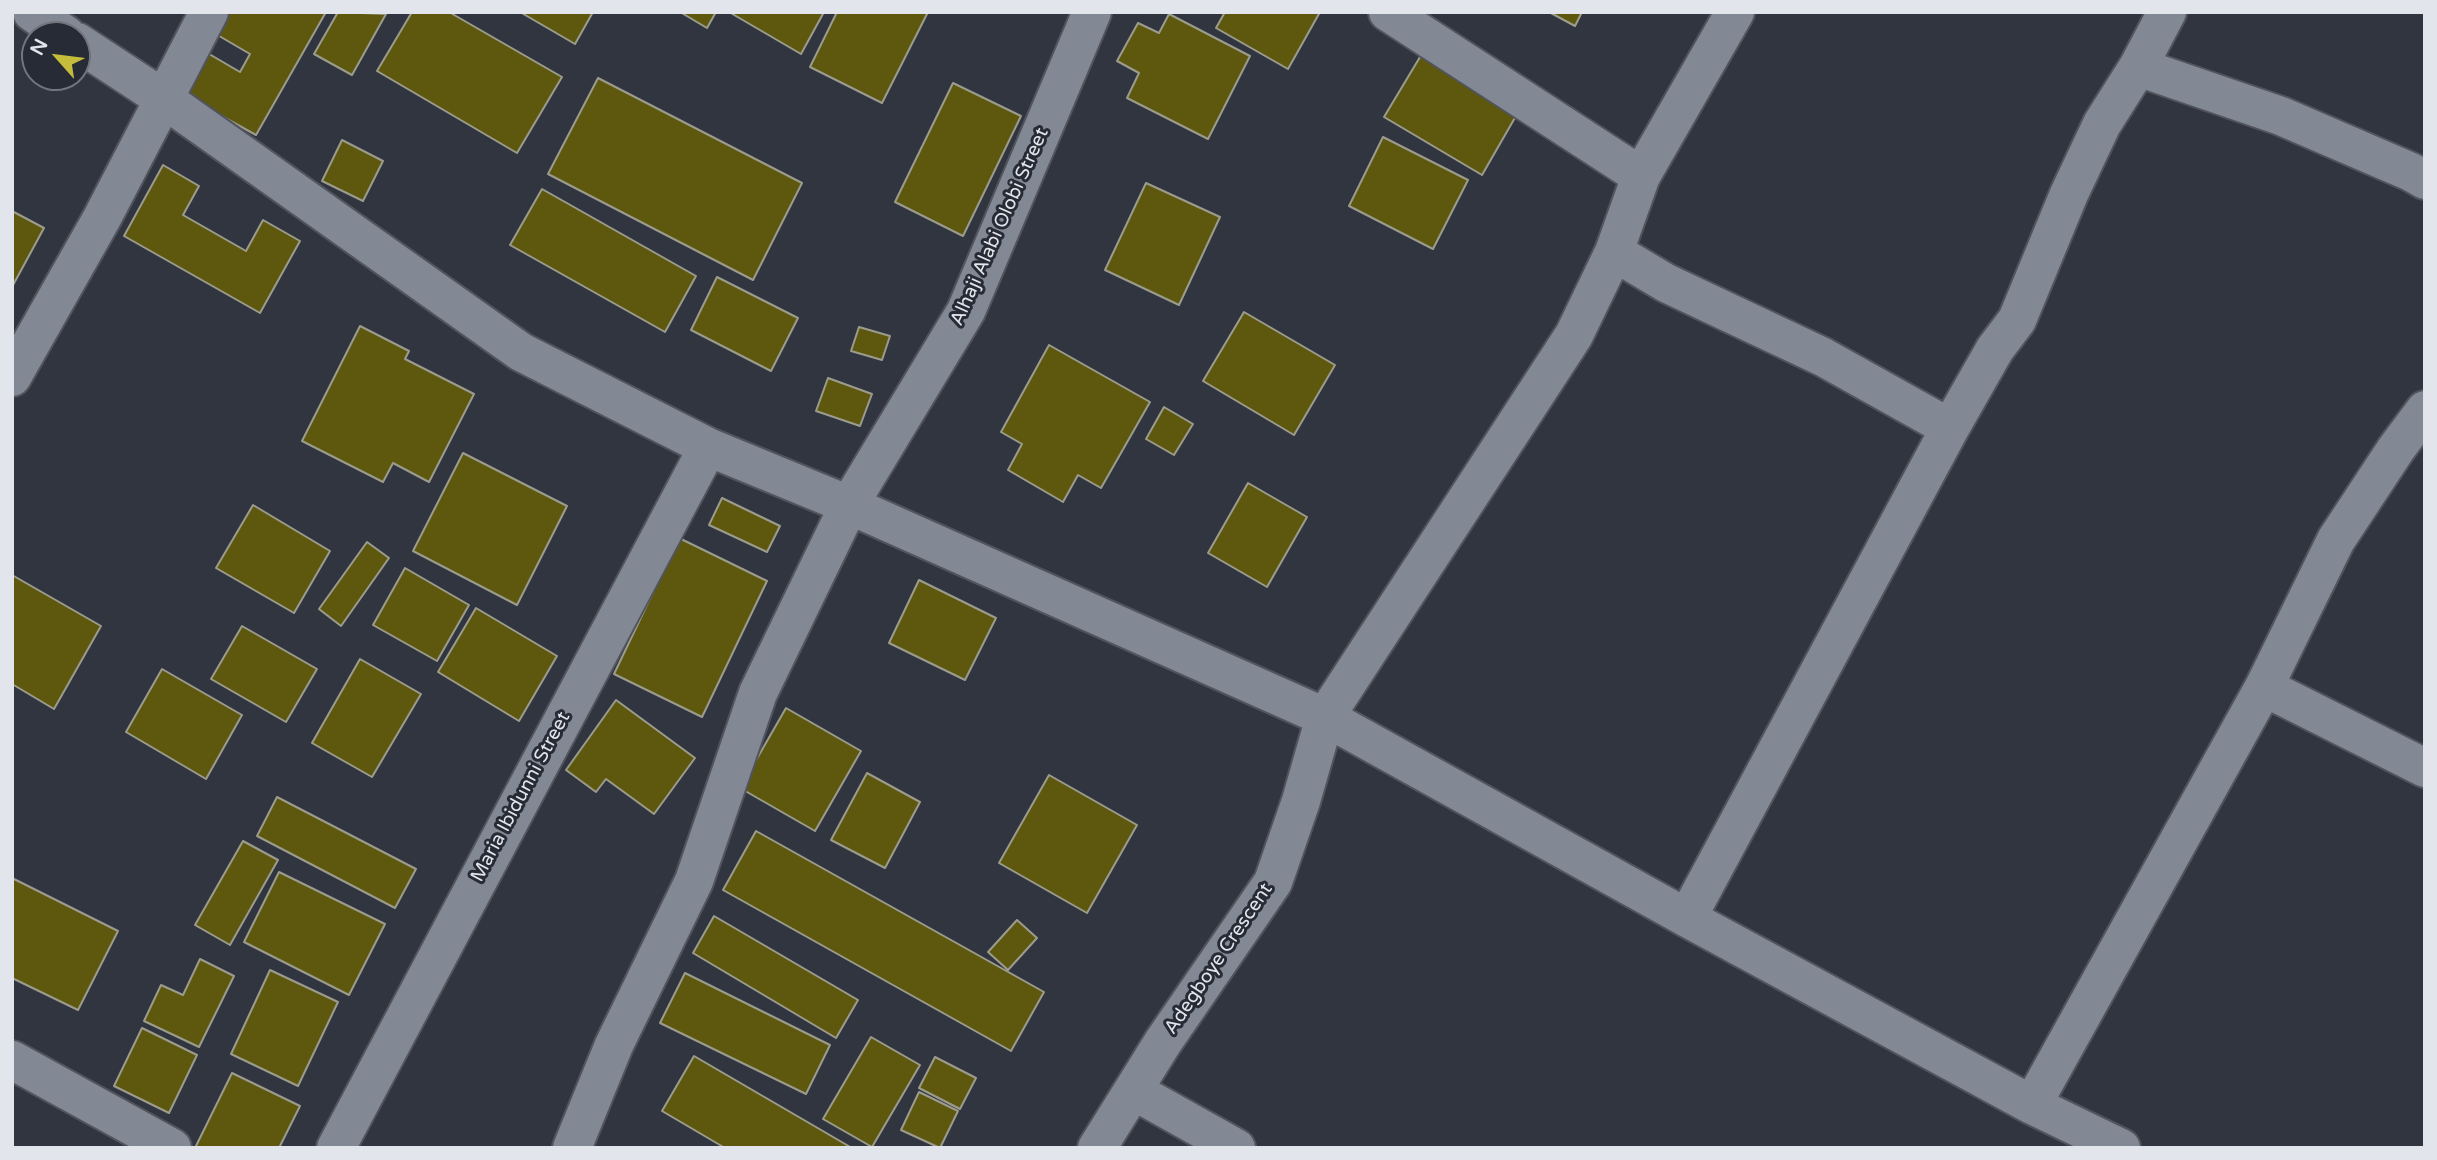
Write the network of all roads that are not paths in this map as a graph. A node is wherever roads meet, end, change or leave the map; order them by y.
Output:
1 (209, 12) edge
2 (1388, 12) edge
3 (1735, 12) edge
4 (2167, 12) edge
5 (1080, 18) edge
6 (91, 51) edge
7 (2138, 67) junction
8 (164, 99) junction
9 (1641, 176) junction
10 (2425, 180) edge
11 (1614, 252) junction
12 (12, 377) edge
13 (2425, 410) edge
14 (1950, 428) junction
15 (708, 447) junction
16 (849, 505) junction
17 (2264, 687) junction
18 (1325, 717) junction
19 (2425, 768) edge
20 (1687, 918) junction
21 (12, 1060) edge
22 (1133, 1091) junction
23 (2032, 1105) junction
24 (172, 1148) edge
25 (336, 1148) edge
26 (572, 1148) edge
27 (1097, 1148) edge
28 (1236, 1148) edge
29 (2121, 1148) edge

1 - 8 street
2 - 9 street
3 - 9 street, Adegboye Crescent
4 - 7 street
5 - 16 street, Alhaji Alabi Olobi Street
6 - 8 street
7 - 10 street
7 - 14 street
8 - 12 street
8 - 15 street
9 - 11 street, Adegboye Crescent
11 - 14 street
11 - 18 street, Adegboye Crescent
13 - 17 street
14 - 20 street
15 - 16 street
15 - 25 street, Maria Ibidunni Street
16 - 18 street
16 - 26 street, Alhaji Alabi Olobi Street
17 - 19 street
17 - 23 street
18 - 20 street
18 - 22 street, Adegboye Crescent
20 - 23 street
21 - 24 street
22 - 27 street, Adegboye Crescent
22 - 28 street
23 - 29 street

